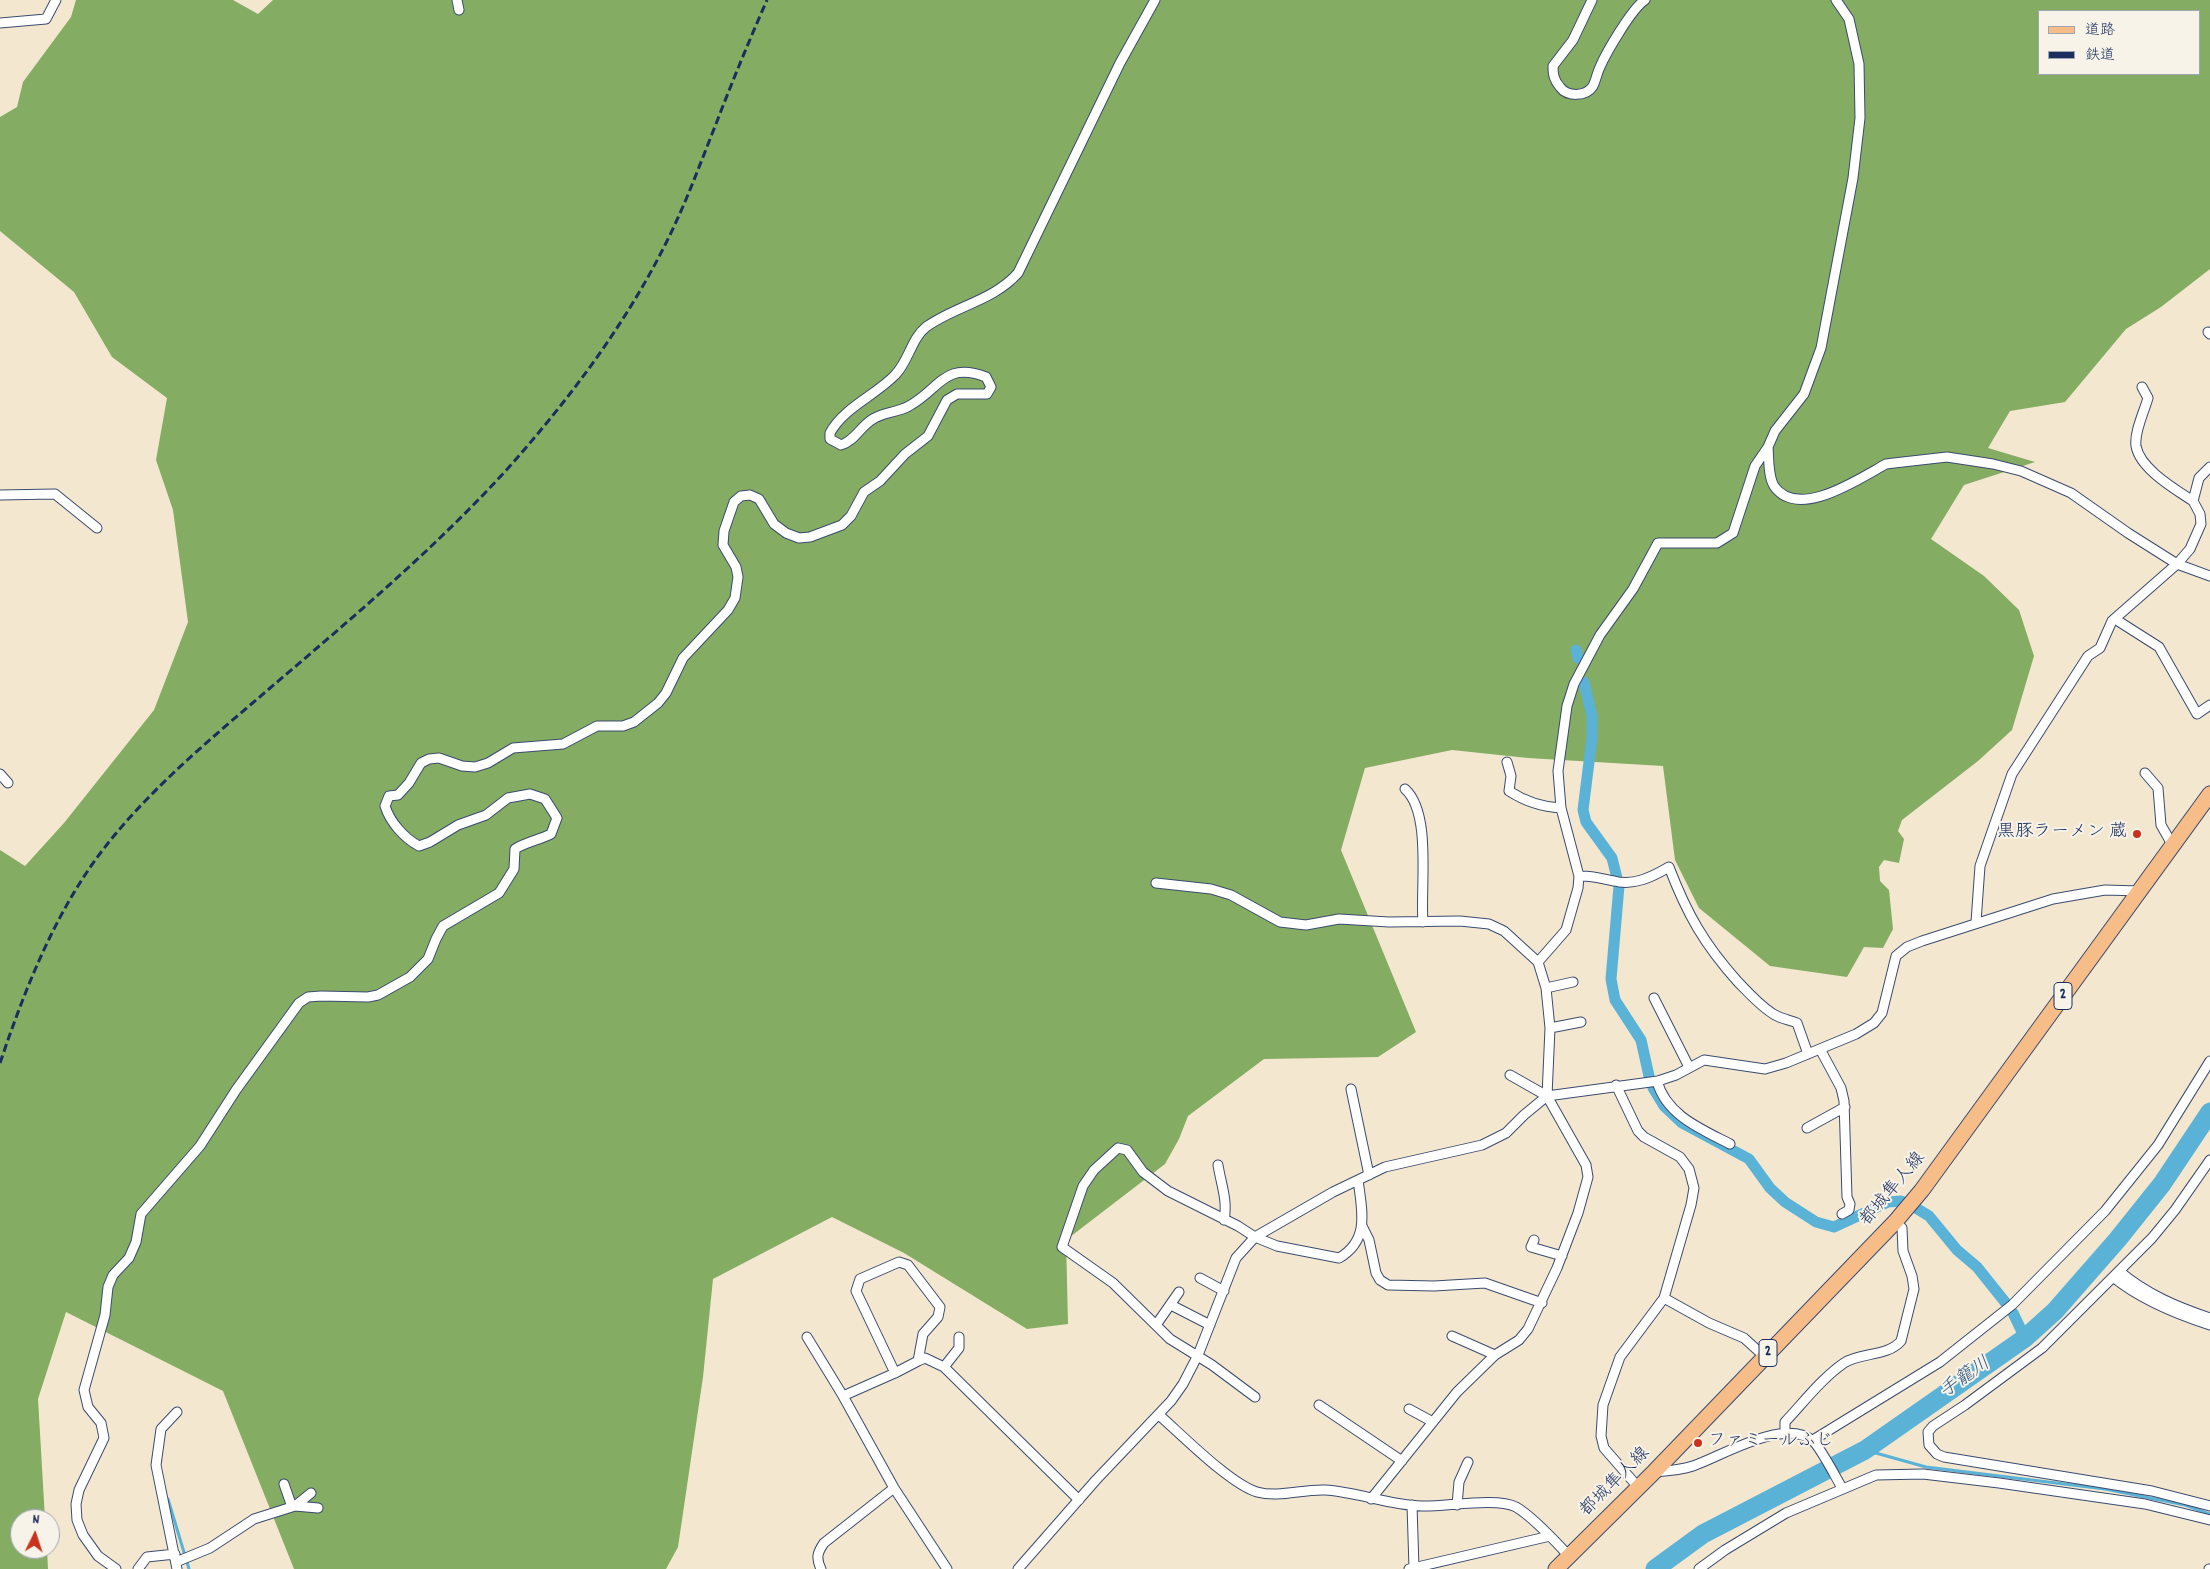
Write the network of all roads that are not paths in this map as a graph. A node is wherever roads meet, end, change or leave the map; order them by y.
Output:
1 (56, 0) edge
2 (458, 0) edge
3 (1155, 0) edge
4 (1592, 0) edge
5 (1645, 0) edge
6 (1836, 0) edge
7 (459, 10) dead end
8 (0, 23) edge
9 (2142, 387) dead end
10 (1768, 448) junction
11 (2210, 467) edge
12 (0, 495) edge
13 (2193, 501) junction
14 (97, 528) dead end
15 (2177, 564) junction
16 (2210, 576) edge
17 (2115, 619) junction
18 (2210, 705) edge
19 (1507, 762) dead end
20 (2145, 773) dead end
21 (0, 774) edge
22 (8, 783) dead end
23 (1405, 789) dead end
24 (2210, 794) edge
25 (1561, 808) junction
26 (2173, 846) junction
27 (1579, 876) junction
28 (1156, 883) dead end
29 (2140, 891) junction
30 (1423, 922) junction
31 (1976, 922) junction
32 (1538, 962) junction
33 (1573, 982) dead end
34 (1546, 988) junction
35 (1654, 998) dead end
36 (1581, 1022) dead end
37 (1550, 1028) junction
38 (1820, 1049) junction
39 (1808, 1054) junction
40 (2210, 1061) edge
41 (1689, 1067) junction
42 (1510, 1075) dead end
43 (1657, 1081) junction
44 (1616, 1085) junction
45 (1350, 1089) dead end
46 (1547, 1096) junction
47 (1845, 1108) junction
48 (1807, 1128) dead end
49 (1730, 1144) dead end
50 (2210, 1160) edge
51 (1218, 1165) dead end
52 (1369, 1175) junction
53 (1358, 1180) junction
54 (1842, 1214) dead end
55 (1224, 1220) junction
56 (1896, 1220) junction
57 (1362, 1226) junction
58 (1254, 1237) junction
59 (1534, 1240) dead end
60 (1562, 1256) junction
61 (2116, 1274) junction
62 (1200, 1278) dead end
63 (1224, 1291) junction
64 (1179, 1292) dead end
65 (1664, 1298) junction
66 (1542, 1303) junction
67 (1171, 1305) junction
68 (2210, 1318) edge
69 (1156, 1325) junction
70 (2210, 1325) edge
71 (1210, 1326) junction
72 (1452, 1336) dead end
73 (807, 1337) dead end
74 (959, 1337) dead end
75 (1198, 1355) junction
76 (1495, 1355) junction
77 (1765, 1357) junction
78 (918, 1361) junction
79 (944, 1367) junction
80 (895, 1373) junction
81 (843, 1396) junction
82 (1255, 1397) dead end
83 (1319, 1405) dead end
84 (1409, 1409) dead end
85 (177, 1412) dead end
86 (1159, 1415) junction
87 (1433, 1422) junction
88 (1785, 1432) junction
89 (1813, 1440) junction
90 (1402, 1461) junction
91 (1468, 1462) dead end
92 (1654, 1472) junction
93 (284, 1484) dead end
94 (1638, 1487) junction
95 (894, 1488) junction
96 (1842, 1488) junction
97 (311, 1493) dead end
98 (1371, 1499) junction
99 (1079, 1500) junction
100 (1412, 1505) junction
101 (1457, 1505) junction
102 (294, 1506) junction
103 (2210, 1506) edge
104 (318, 1508) dead end
105 (2210, 1520) edge
106 (1550, 1536) junction
107 (1569, 1556) junction
108 (180, 1560) edge
109 (1412, 1568) edge
110 (116, 1569) edge
111 (138, 1569) edge
112 (821, 1569) edge
113 (947, 1569) edge
114 (1018, 1569) edge
115 (1556, 1569) edge
116 (1699, 1569) edge

1 - 8 street
2 - 7 street
3 - 110 street
4 - 5 street
6 - 10 street
9 - 13 street
10 - 15 street
10 - 25 street
11 - 13 street
12 - 14 street
13 - 15 street
15 - 16 street
15 - 17 street
17 - 18 street
17 - 31 street
19 - 25 street
20 - 26 street
21 - 22 street
23 - 30 street
24 - 26 main road, 都城隼人線 / 2
25 - 27 street
26 - 29 main road, 都城隼人線 / 2
27 - 32 street
27 - 39 street
28 - 30 street
29 - 31 street
29 - 56 main road, 都城隼人線 / 2
30 - 32 street
31 - 38 street
32 - 34 street
33 - 34 street
34 - 37 street
35 - 41 street
36 - 37 street
37 - 46 street
38 - 39 street
38 - 47 street
39 - 41 street
40 - 89 street
41 - 43 street
42 - 46 street
43 - 44 street
43 - 49 street
44 - 46 street
44 - 65 street
45 - 52 street
46 - 52 street
46 - 60 street
47 - 48 street
47 - 54 street
50 - 61 street
51 - 55 street
52 - 53 street
53 - 57 street
53 - 58 street
55 - 58 street
55 - 69 street
56 - 77 main road, 都城隼人線 / 2
56 - 88 street
57 - 58 street
57 - 66 street
58 - 63 street
59 - 60 street
60 - 66 street
61 - 68 street
61 - 70 street
61 - 103 street
62 - 63 street
63 - 71 street
64 - 67 street
65 - 77 street
65 - 94 street
66 - 76 street
67 - 69 street
67 - 71 street
69 - 75 street
71 - 75 street
72 - 76 street
73 - 81 street
74 - 79 street
75 - 82 street
75 - 86 street
76 - 87 street
77 - 92 main road, 都城隼人線 / 2
78 - 79 street
78 - 80 street
78 - 80 street
79 - 99 street
80 - 81 street
81 - 95 street
83 - 90 street
84 - 87 street
85 - 108 street
86 - 98 street
86 - 99 street
87 - 90 street
88 - 89 street
88 - 92 street
89 - 96 street
90 - 98 street
91 - 101 street
92 - 94 main road, 都城隼人線 / 2
93 - 102 street
94 - 107 main road, 都城隼人線 / 2
95 - 112 street
95 - 113 street
96 - 105 street
96 - 116 street
97 - 102 street
98 - 100 street
99 - 114 street
100 - 101 street
100 - 109 street
101 - 106 street
102 - 104 street
102 - 108 street
106 - 107 street
106 - 109 street
107 - 115 main road, 都城隼人線 / 2
108 - 111 street

